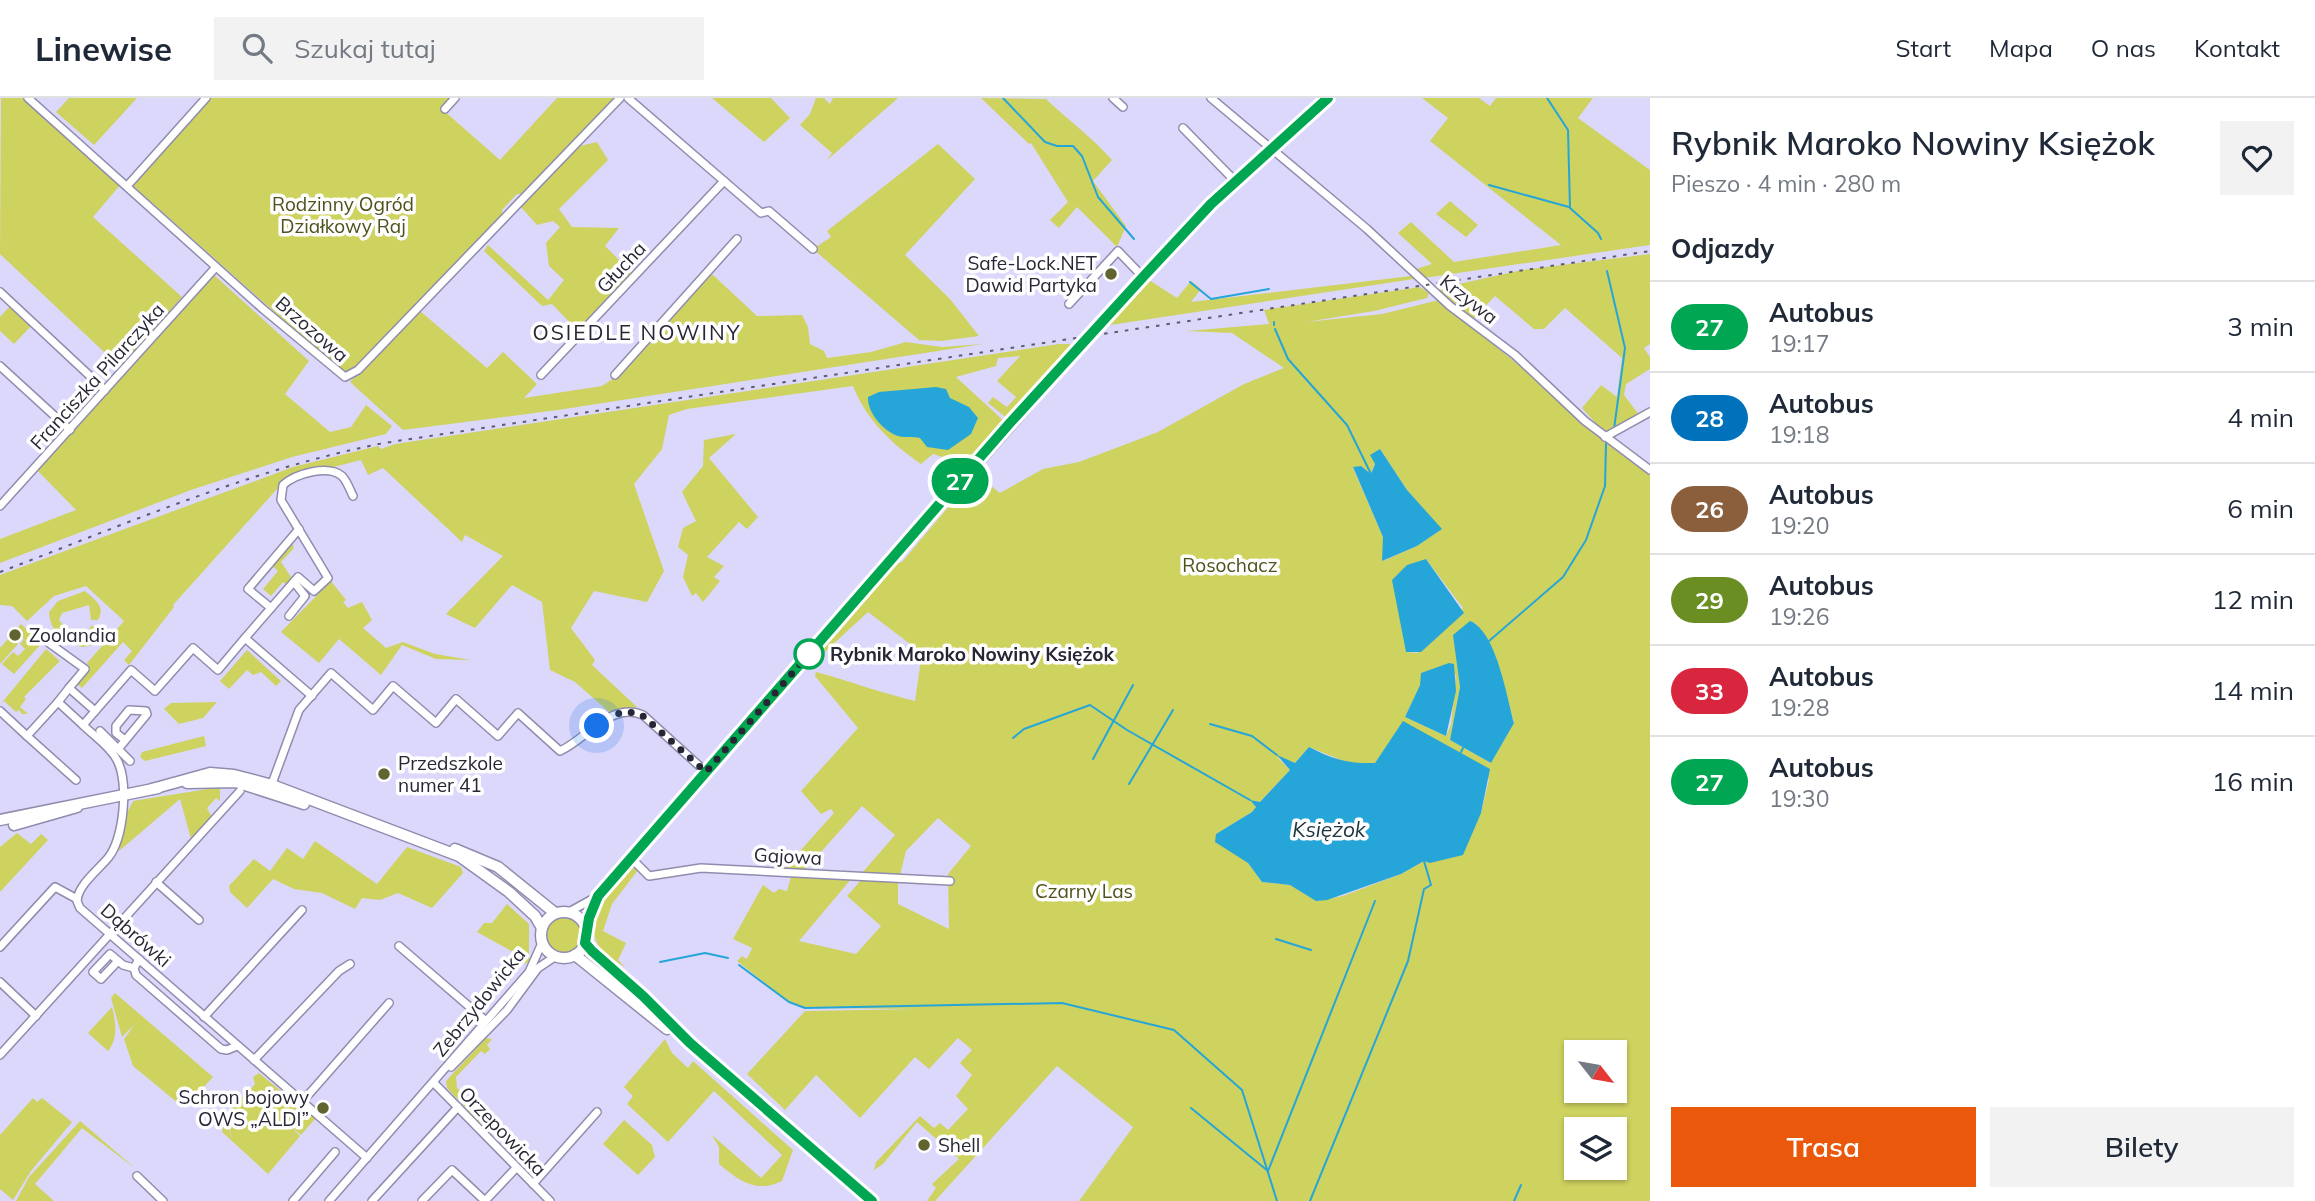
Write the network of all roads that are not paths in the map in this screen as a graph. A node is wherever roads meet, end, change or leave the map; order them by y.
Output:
1 (28, 98) edge
2 (206, 98) edge
3 (455, 98) edge
4 (620, 98) edge
5 (628, 98) edge
6 (1112, 98) edge
7 (1211, 98) edge
8 (1328, 98) edge
9 (1123, 107) dead end
10 (445, 109) dead end
11 (1182, 128) dead end
12 (1272, 149) junction
13 (723, 181) junction
14 (1236, 181) junction
15 (128, 185) junction
16 (737, 239) dead end
17 (813, 249) dead end
18 (216, 267) junction
19 (1143, 277) junction
20 (0, 292) edge
21 (1069, 304) dead end
22 (0, 366) edge
23 (541, 375) dead end
24 (615, 375) dead end
25 (105, 390) junction
26 (1650, 412) edge
27 (70, 430) junction
28 (1605, 436) junction
29 (1650, 470) edge
30 (353, 496) dead end
31 (0, 506) edge
32 (299, 529) junction
33 (294, 582) junction
34 (271, 608) junction
35 (289, 616) dead end
36 (246, 638) junction
37 (49, 643) dead end
38 (69, 688) junction
39 (312, 696) junction
40 (58, 702) junction
41 (0, 711) edge
42 (95, 711) junction
43 (83, 724) junction
44 (100, 731) dead end
45 (27, 736) junction
46 (125, 740) junction
47 (119, 748) junction
48 (130, 761) dead end
49 (706, 772) junction
50 (76, 780) dead end
51 (270, 789) junction
52 (240, 791) dead end
53 (123, 794) junction
54 (99, 799) junction
55 (0, 820) edge
56 (0, 826) edge
57 (431, 844) junction
58 (632, 858) junction
59 (950, 881) dead end
60 (156, 882) junction
61 (598, 896) junction
62 (76, 899) junction
63 (302, 910) dead end
64 (569, 912) junction
65 (555, 913) junction
66 (199, 920) dead end
67 (542, 928) junction
68 (586, 930) junction
69 (110, 934) junction
70 (542, 943) junction
71 (585, 943) junction
72 (398, 946) dead end
73 (0, 947) edge
74 (575, 955) junction
75 (555, 956) junction
76 (139, 960) junction
77 (118, 961) dead end
78 (349, 964) dead end
79 (134, 968) junction
80 (0, 982) edge
81 (389, 1003) dead end
82 (36, 1016) junction
83 (204, 1017) junction
84 (486, 1021) junction
85 (690, 1043) junction
86 (237, 1046) junction
87 (0, 1055) edge
88 (254, 1060) junction
89 (436, 1081) junction
90 (302, 1102) junction
91 (458, 1107) junction
92 (597, 1112) dead end
93 (335, 1152) dead end
94 (367, 1158) junction
95 (516, 1168) junction
96 (137, 1177) dead end
97 (533, 1184) junction
98 (865, 1199) edge
99 (163, 1201) edge
100 (293, 1201) edge
101 (329, 1201) edge
102 (372, 1201) edge
103 (422, 1201) edge
104 (485, 1201) edge
105 (550, 1201) edge
106 (872, 1201) edge

1 - 15 street, Brzozowa
2 - 15 street
3 - 10 street
4 - 18 street, Brzozowa
5 - 13 street
6 - 9 street
7 - 12 street, Krzywa
8 - 12 street
11 - 14 street
12 - 14 street
12 - 28 street, Krzywa
13 - 17 street
13 - 23 street, Głucha
14 - 19 street
15 - 18 street, Brzozowa
16 - 24 street
18 - 25 street, Franciszka Pilarczyka
19 - 21 street
19 - 49 street
20 - 25 street
22 - 27 street
25 - 27 street, Franciszka Pilarczyka
26 - 28 street
27 - 31 street, Franciszka Pilarczyka
28 - 29 street, Krzywa
30 - 32 street
32 - 33 street
32 - 34 street
33 - 34 street
33 - 35 street
34 - 36 street
36 - 39 street
36 - 42 street
37 - 38 street
38 - 40 street
38 - 42 street
39 - 49 street
39 - 51 street
40 - 43 street, Dąbrówki
40 - 45 street
41 - 45 street
42 - 43 street
43 - 53 street, Dąbrówki
44 - 47 street
45 - 50 street
46 - 46 street
46 - 47 street
47 - 48 street
49 - 58 street
51 - 53 main road
51 - 57 main road
52 - 60 street
53 - 54 main road
53 - 62 street, Dąbrówki
54 - 55 main road
54 - 56 main road
57 - 65 main road
57 - 67 main road
58 - 59 street, Gajowa
58 - 61 street
60 - 66 street
60 - 69 street
61 - 64 street
61 - 68 street
62 - 69 street, Dąbrówki
62 - 73 street
63 - 83 street
64 - 65 main road
64 - 68 main road
65 - 67 main road
67 - 70 main road
68 - 71 main road
69 - 76 street, Dąbrówki
69 - 82 street
70 - 75 main road
70 - 84 street, Zebrzydowicka
71 - 74 main road
71 - 85 main road
72 - 84 street
74 - 75 main road
74 - 85 main road
75 - 89 street, Zebrzydowicka
76 - 79 street
76 - 83 street, Dąbrówki
77 - 79 street
78 - 88 street
79 - 86 street
80 - 82 street
81 - 90 street
82 - 87 street
83 - 86 street, Dąbrówki
84 - 89 street, Zebrzydowicka
85 - 98 main road
86 - 88 street, Dąbrówki
88 - 90 street, Dąbrówki
89 - 91 street, Orzepowicka
89 - 94 street, Zebrzydowicka
90 - 94 street, Dąbrówki
91 - 95 street, Orzepowicka
91 - 102 street
92 - 97 street
93 - 100 street
94 - 101 street, Zebrzydowicka
95 - 97 street, Orzepowicka
95 - 104 street
96 - 99 street
97 - 105 street, Orzepowicka
98 - 106 main road
103 - 104 street

